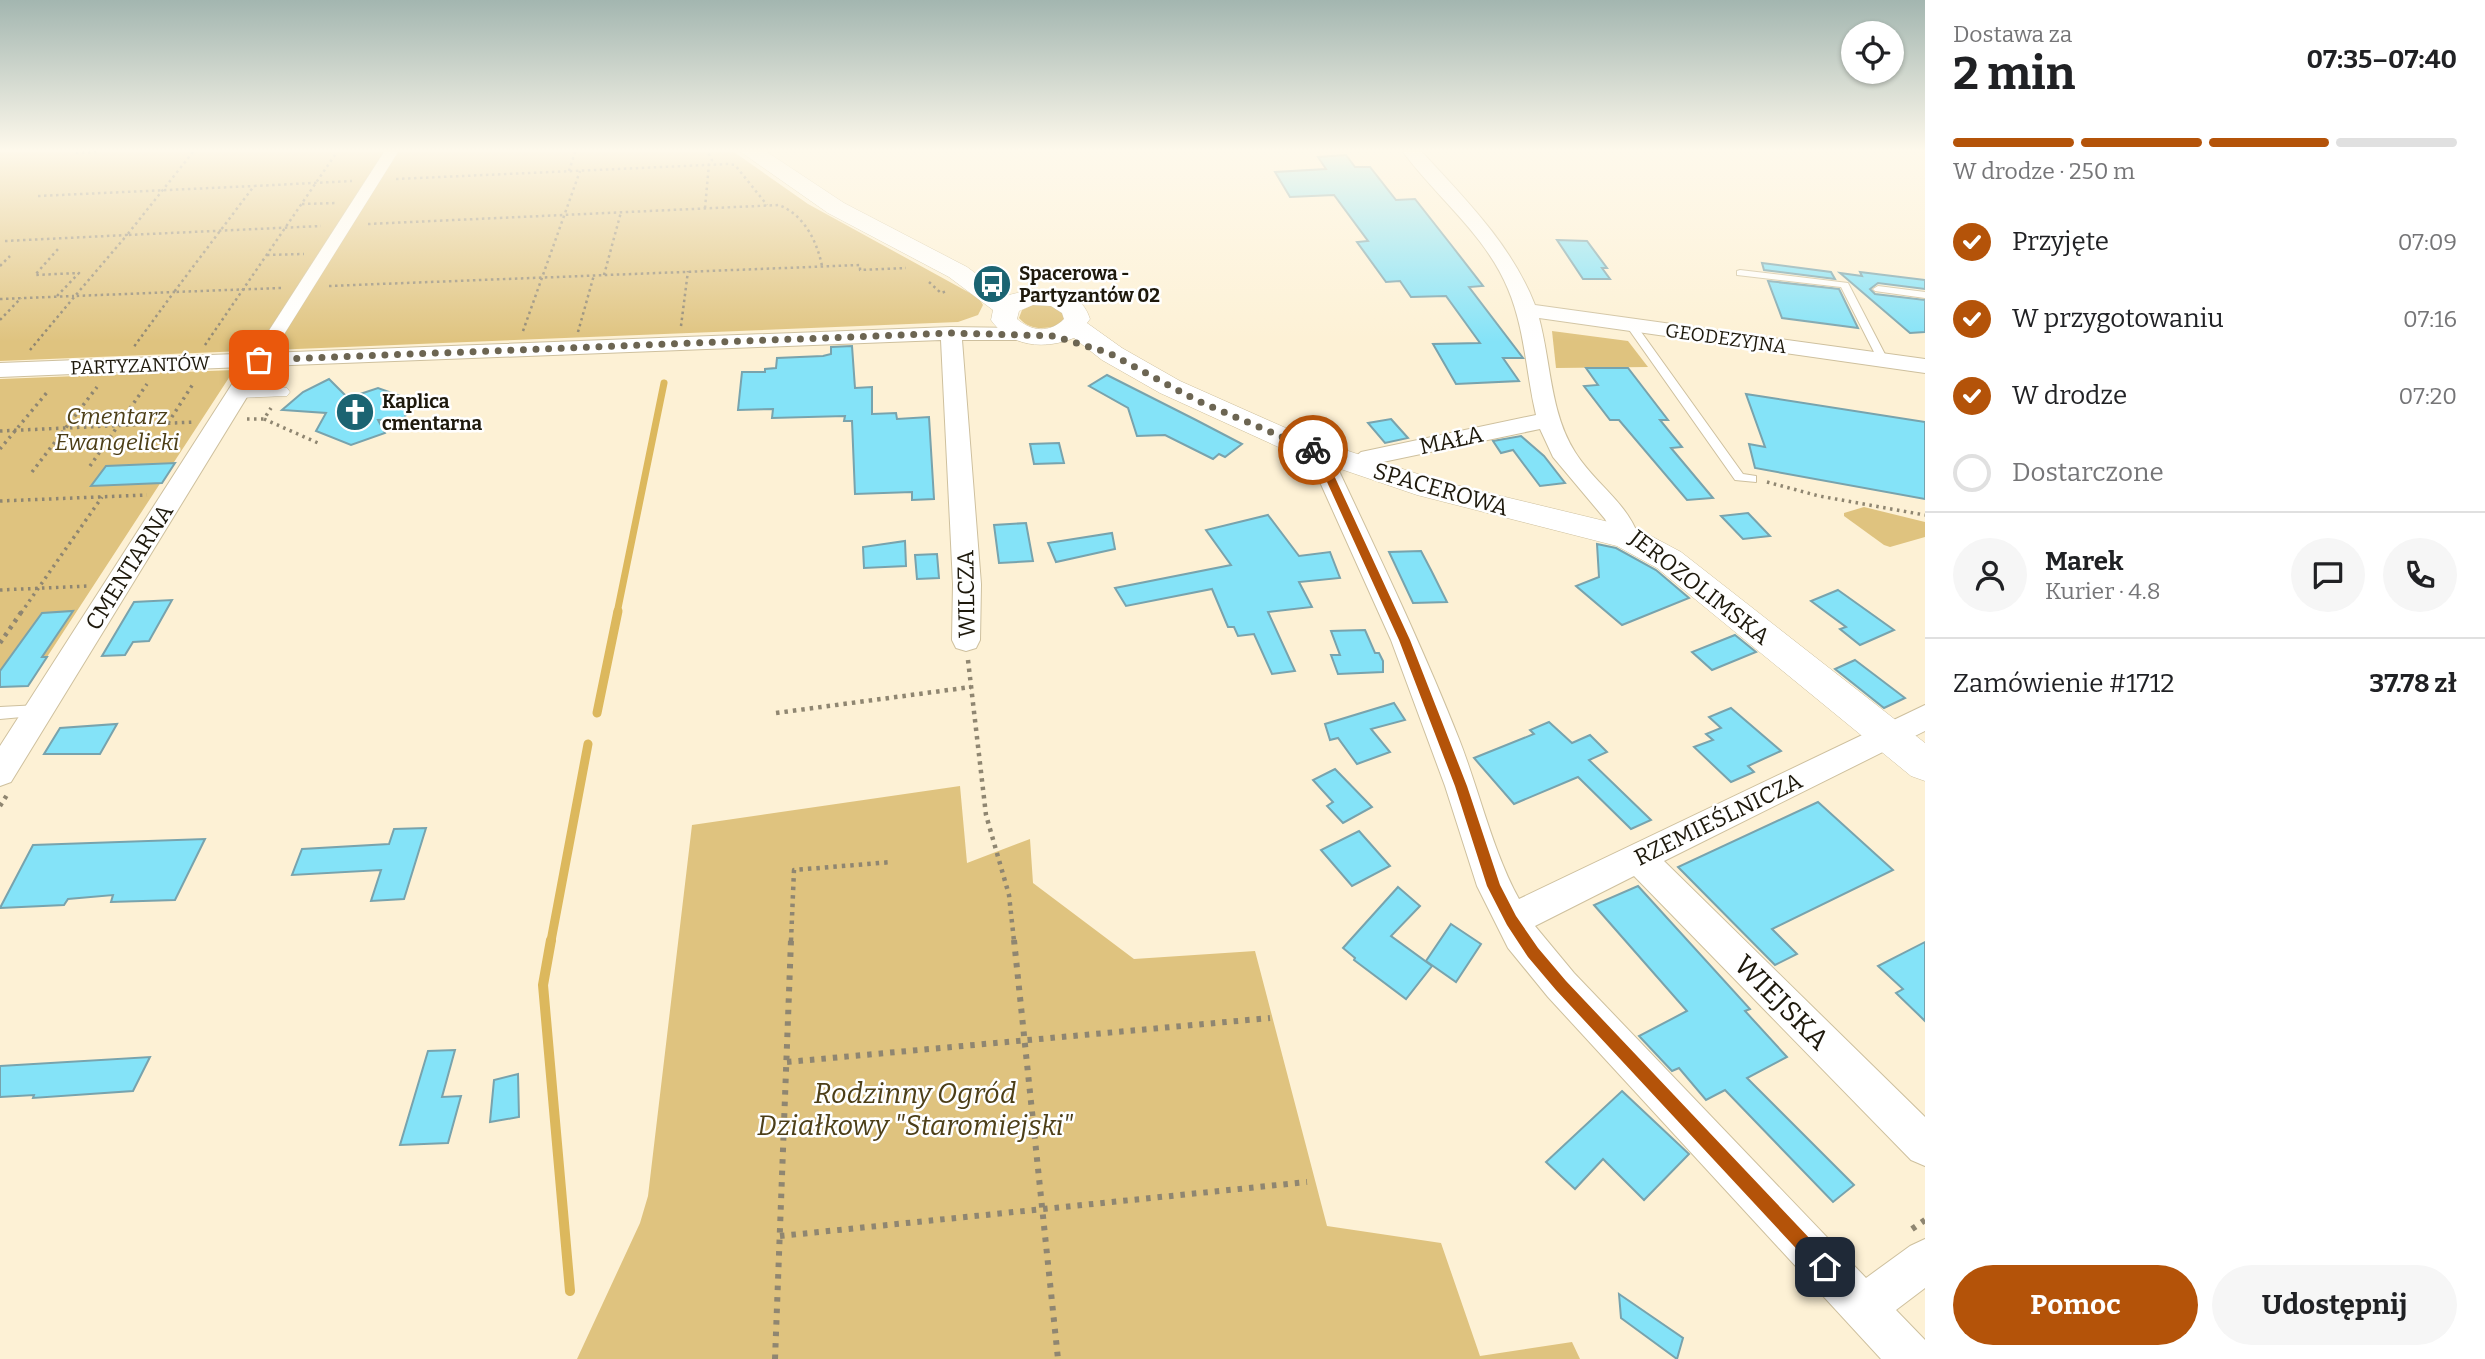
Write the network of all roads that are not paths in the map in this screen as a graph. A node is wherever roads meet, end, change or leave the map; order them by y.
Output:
1 (351, 215) edge
2 (850, 215) edge
3 (1470, 215) edge
4 (1740, 273) dead end
5 (1878, 289) dead end
6 (1925, 295) edge
7 (1526, 310) junction
8 (1014, 315) junction
9 (1630, 324) junction
10 (1064, 331) junction
11 (951, 333) junction
12 (1883, 359) junction
13 (259, 360) junction
14 (1925, 366) edge
15 (0, 370) edge
16 (279, 395) road end
17 (241, 406) junction
18 (1547, 420) junction
19 (1344, 460) junction
20 (1752, 479) road end
21 (1626, 537) junction
22 (966, 640) road end
23 (39, 710) junction
24 (0, 713) edge
25 (1925, 717) edge
26 (1887, 735) junction
27 (1925, 765) edge
28 (0, 773) edge
29 (1639, 859) junction
30 (1511, 920) junction
31 (1925, 1146) edge
32 (1925, 1261) edge
33 (1863, 1307) junction
34 (1912, 1359) edge

1 - 13 street
2 - 8 street
3 - 7 street, JEROZOLIMSKA
4 - 12 lane
5 - 6 lane
7 - 9 street, GEODEZYJNA
7 - 18 street, JEROZOLIMSKA
8 - 10 street, SPACEROWA
8 - 10 street
8 - 11 street, PARTYZANTÓW
9 - 12 street, GEODEZYJNA
9 - 20 lane
10 - 19 street, SPACEROWA
11 - 13 street, PARTYZANTÓW
11 - 22 street, WILCZA
12 - 14 street, GEODEZYJNA
13 - 15 street, PARTYZANTÓW
13 - 17 street, CMENTARNA
16 - 17 street
17 - 23 street, CMENTARNA
18 - 19 street, MAŁA
18 - 21 street, JEROZOLIMSKA
19 - 21 street, SPACEROWA
19 - 30 street
21 - 26 street, JEROZOLIMSKA
23 - 24 lane
23 - 28 street, CMENTARNA
25 - 26 street, RZEMIEŚLNICZA
26 - 27 street, JEROZOLIMSKA
26 - 29 street, RZEMIEŚLNICZA
29 - 30 street, RZEMIEŚLNICZA
29 - 31 street, WIEJSKA
30 - 33 street
32 - 33 street
33 - 34 street

